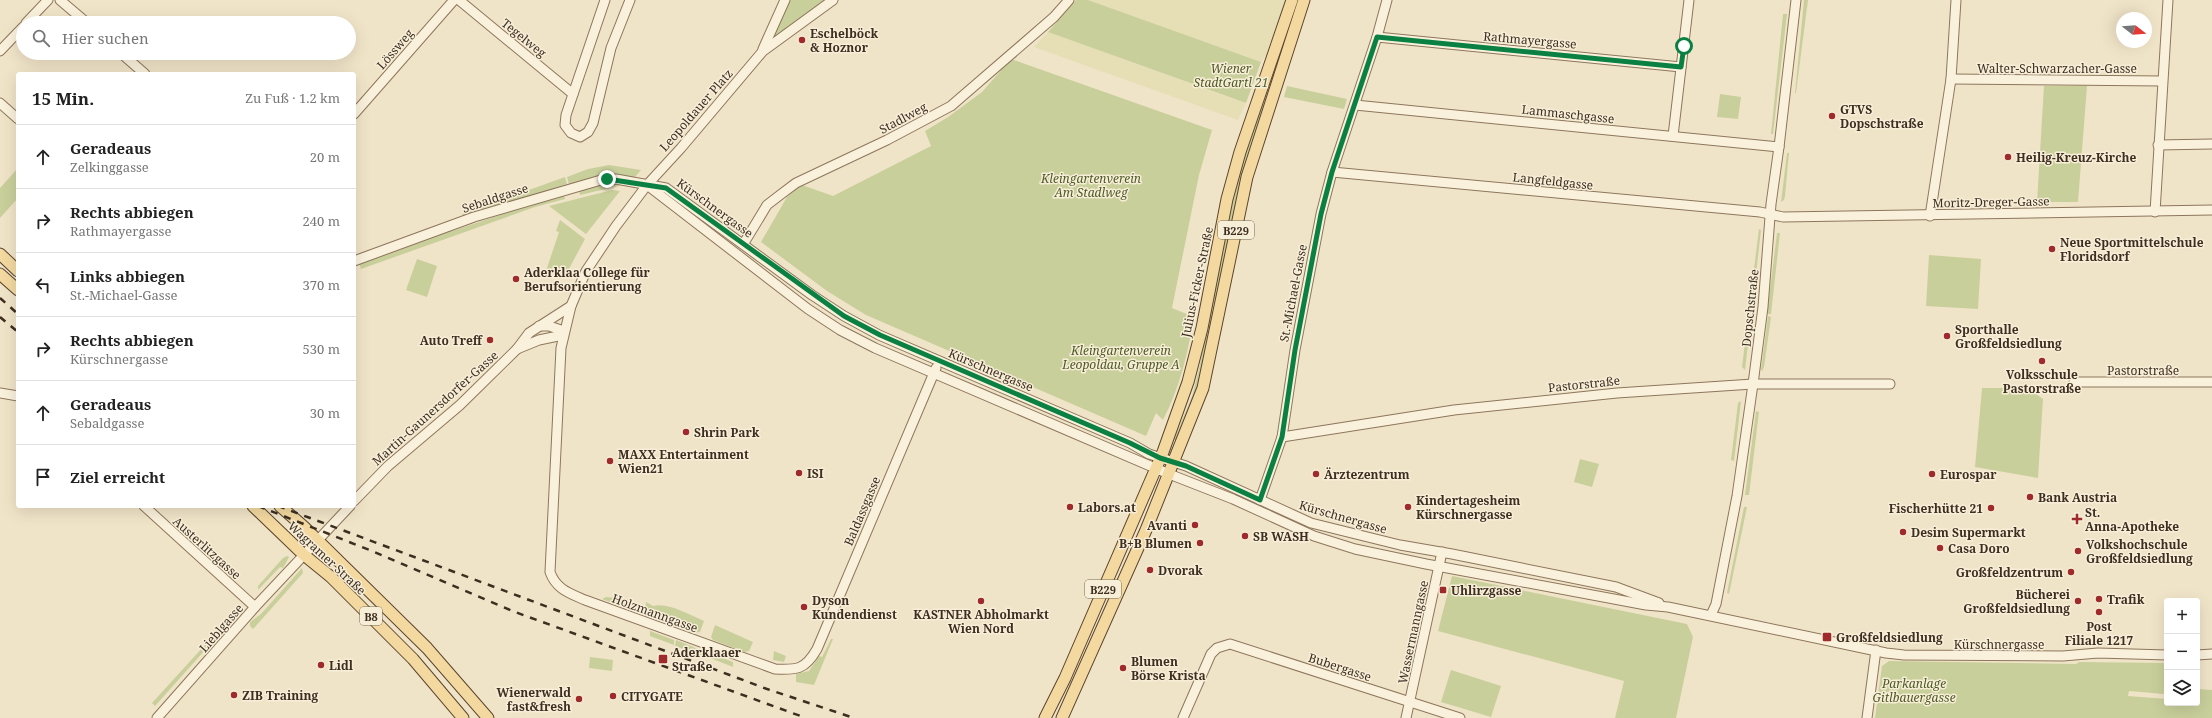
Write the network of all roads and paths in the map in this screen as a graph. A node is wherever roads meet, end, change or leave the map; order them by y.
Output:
1 (48, 0) edge
2 (60, 0) edge
3 (454, 0) edge
4 (459, 0) edge
5 (605, 0) edge
6 (630, 0) edge
7 (785, 0) edge
8 (833, 0) edge
9 (1069, 0) edge
10 (1292, 0) edge
11 (1304, 0) edge
12 (1387, 0) edge
13 (1689, 0) edge
14 (1796, 0) edge
15 (1956, 0) edge
16 (2168, 0) edge
17 (33, 16) edge
18 (79, 16) edge
19 (16, 34) edge
20 (1377, 37) junction
21 (0, 51) edge
22 (763, 51) junction
23 (129, 60) edge
24 (1681, 67) junction
25 (143, 72) edge
26 (1951, 79) junction
27 (2162, 81) junction
28 (573, 94) junction
29 (0, 103) edge
30 (1355, 106) junction
31 (356, 112) edge
32 (16, 117) edge
33 (1673, 136) junction
34 (2212, 144) edge
35 (2158, 145) junction
36 (1780, 147) junction
37 (1332, 172) junction
38 (647, 185) junction
39 (2212, 210) edge
40 (2155, 212) junction
41 (1770, 214) junction
42 (1930, 216) junction
43 (744, 243) junction
44 (0, 254) edge
45 (356, 260) edge
46 (16, 269) edge
47 (0, 274) edge
48 (16, 288) edge
49 (571, 306) junction
50 (539, 326) junction
51 (563, 333) junction
52 (517, 349) junction
53 (938, 361) junction
54 (934, 373) junction
55 (2074, 382) dead end
56 (2212, 382) edge
57 (1753, 384) junction
58 (1890, 384) dead end
59 (0, 393) edge
60 (16, 396) edge
61 (1282, 437) junction
62 (1174, 462) junction
63 (1157, 463) junction
64 (1169, 474) junction
65 (356, 499) edge
66 (1260, 500) junction
67 (146, 508) edge
68 (255, 508) edge
69 (282, 508) edge
70 (348, 508) edge
71 (316, 540) junction
72 (1442, 552) junction
73 (304, 555) junction
74 (1439, 566) junction
75 (255, 607) junction
76 (1668, 607) junction
77 (1711, 616) junction
78 (1876, 650) junction
79 (2212, 654) edge
80 (2164, 655) edge
81 (2200, 655) edge
82 (803, 667) joint
83 (1410, 703) junction
84 (157, 718) edge
85 (463, 718) edge
86 (488, 718) edge
87 (1045, 718) edge
88 (1062, 718) edge
89 (1183, 718) edge
90 (1406, 718) edge
91 (1460, 718) edge
92 (1867, 718) edge

1 - 17 street
2 - 18 street
3 - 31 street, Lössweg
4 - 28 street, Tegelweg
5 - 28 street
6 - 28 street
7 - 22 street, Leopoldauer Platz
8 - 22 street, Leopoldauer Platz
9 - 43 street, Stadlweg
10 - 63 main road, Julius-Ficker-Straße / B229
11 - 62 main road, B229
12 - 20 street, St.-Michael-Gasse
13 - 24 street
14 - 36 street, Dopschstraße
15 - 26 street
16 - 27 street
19 - 21 street
20 - 24 street, Rathmayergasse
20 - 30 street, St.-Michael-Gasse
22 - 38 street, Leopoldauer Platz
23 - 25 street
24 - 33 street
26 - 27 street, Walter-Schwarzacher-Gasse
26 - 42 street
27 - 35 street
29 - 32 street
30 - 33 street, Lammaschgasse
30 - 37 street, St.-Michael-Gasse
33 - 36 street, Lammaschgasse
34 - 35 street
35 - 40 street
36 - 41 street, Dopschstraße
37 - 41 street, Langfeldgasse
37 - 61 street, St.-Michael-Gasse
38 - 43 street, Kürschnergasse
38 - 45 street, Sebaldgasse
38 - 49 street
38 - 54 street, Kürschnergasse
39 - 40 street, Moritz-Dreger-Gasse
40 - 42 street, Moritz-Dreger-Gasse
41 - 42 street, Moritz-Dreger-Gasse
41 - 57 street, Dopschstraße
43 - 53 street, Kürschnergasse
44 - 46 main road
47 - 48 main road
49 - 50 street, Martin-Gaunersdorfer-Gasse
49 - 51 street
50 - 51 street
50 - 52 street, Martin-Gaunersdorfer-Gasse
51 - 52 street, Martin-Gaunersdorfer-Gasse
51 - 82 street, Holzmanngasse
52 - 65 street, Martin-Gaunersdorfer-Gasse
53 - 54 street, Baldassgasse
53 - 63 street, Kürschnergasse
54 - 63 street, Kürschnergasse
54 - 82 street, Baldassgasse
55 - 56 street, Pastorstraße
57 - 58 street, Pastorstraße
57 - 61 street, Pastorstraße
57 - 77 street, Dopschstraße
59 - 60 street
61 - 66 street, St.-Michael-Gasse
62 - 63 street, Kürschnergasse
62 - 64 main road, B229
62 - 66 street, Kürschnergasse
63 - 64 street, Kürschnergasse
63 - 87 main road, Julius-Ficker-Straße / B229
64 - 74 street, Kürschnergasse
64 - 88 main road, B229
66 - 72 street, Kürschnergasse
67 - 75 street, Austerlitzgasse
68 - 73 main road, Wagramer Straße / B8
69 - 71 main road, Wagramer Straße / B8
70 - 71 street
71 - 73 street
71 - 86 main road, Wagramer Straße / B8
72 - 74 street, Wassermanngasse
72 - 76 street, Kürschnergasse
73 - 75 street, Lieblgasse
73 - 85 main road, Wagramer Straße / B8
74 - 76 street, Kürschnergasse
74 - 83 street, Wassermanngasse
75 - 84 street, Lieblgasse
76 - 77 street, Kürschnergasse
77 - 78 street, Kürschnergasse
78 - 80 street, Kürschnergasse
78 - 92 street
79 - 81 street
83 - 89 street, Bubergasse
83 - 90 street, Wassermanngasse
83 - 91 street, Bubergasse

